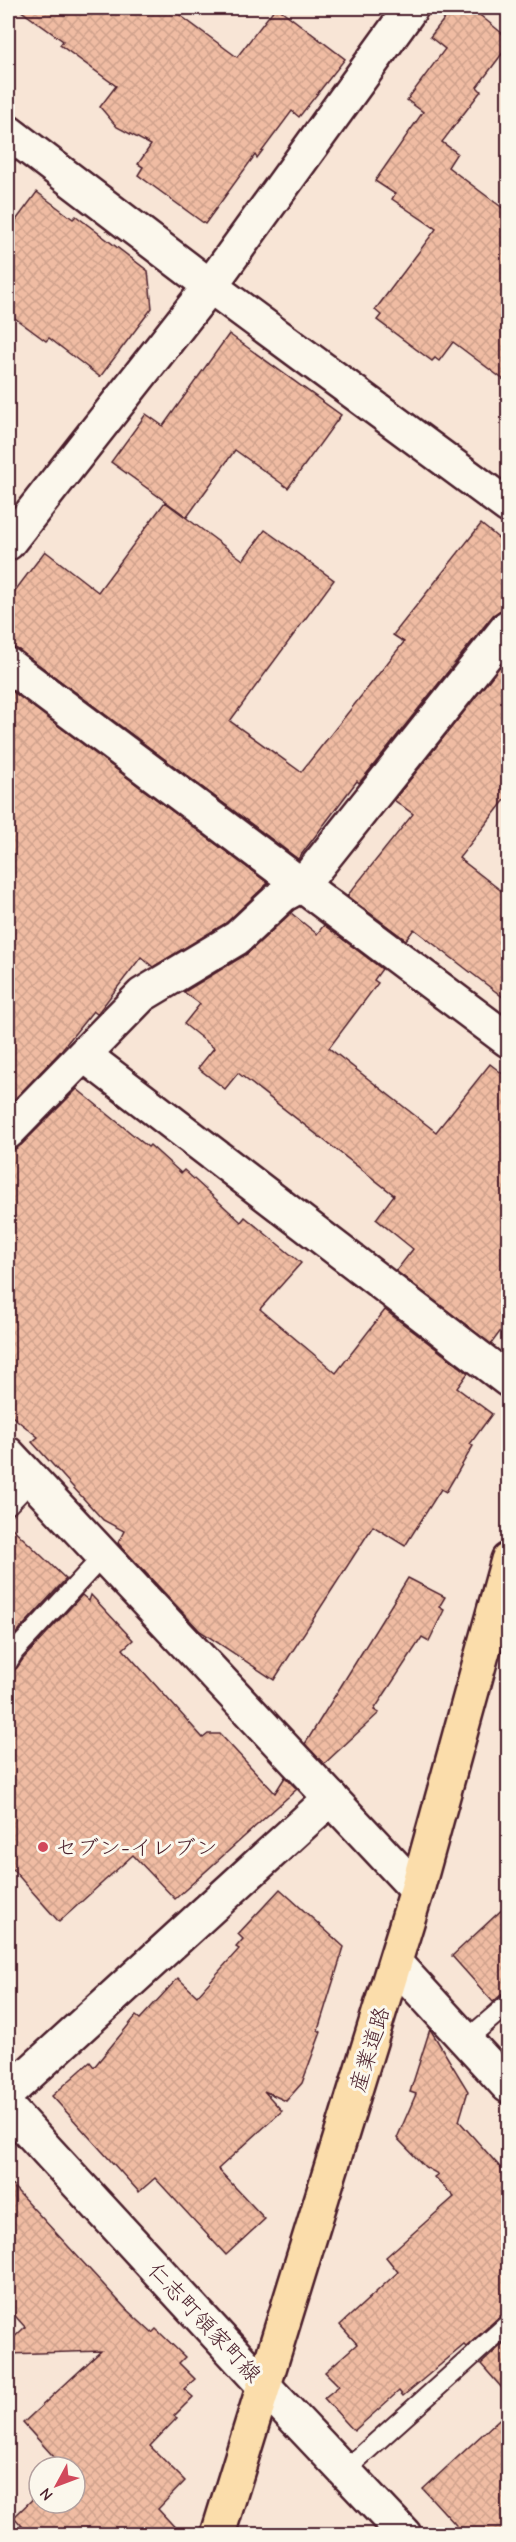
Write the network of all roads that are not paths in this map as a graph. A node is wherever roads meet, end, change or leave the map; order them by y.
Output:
1 (411, 8) edge
2 (8, 132) edge
3 (210, 286) junction
4 (508, 506) edge
5 (8, 543) edge
6 (508, 627) edge
7 (8, 665) edge
8 (303, 884) junction
9 (508, 1040) edge
10 (84, 1055) junction
11 (8, 1132) edge
12 (508, 1380) edge
13 (8, 1454) edge
14 (32, 1480) junction
15 (8, 1505) edge
16 (103, 1556) junction
17 (508, 1560) edge
18 (8, 1662) edge
19 (331, 1798) junction
20 (417, 1890) junction
21 (395, 1963) junction
22 (508, 2004) edge
23 (466, 2040) junction
24 (508, 2086) edge
25 (8, 2093) edge
26 (8, 2108) edge
27 (508, 2324) edge
28 (265, 2387) junction
29 (344, 2471) junction
30 (218, 2535) edge
31 (404, 2535) edge

1 - 3 street
2 - 3 street
3 - 4 street
3 - 5 street
6 - 8 street
7 - 8 street
8 - 9 street
8 - 10 street
10 - 11 street
10 - 12 street
13 - 14 street
14 - 15 lane
14 - 16 street
16 - 18 lane
16 - 19 street
17 - 20 main road, 産業道路
19 - 20 street
19 - 25 street
20 - 21 main road, 産業道路
21 - 23 street
21 - 28 main road, 産業道路
22 - 23 lane
23 - 24 street
26 - 28 street, 仁志町領家町線
27 - 29 lane
28 - 29 street, 仁志町領家町線
28 - 30 main road, 産業道路
29 - 31 street, 仁志町領家町線

